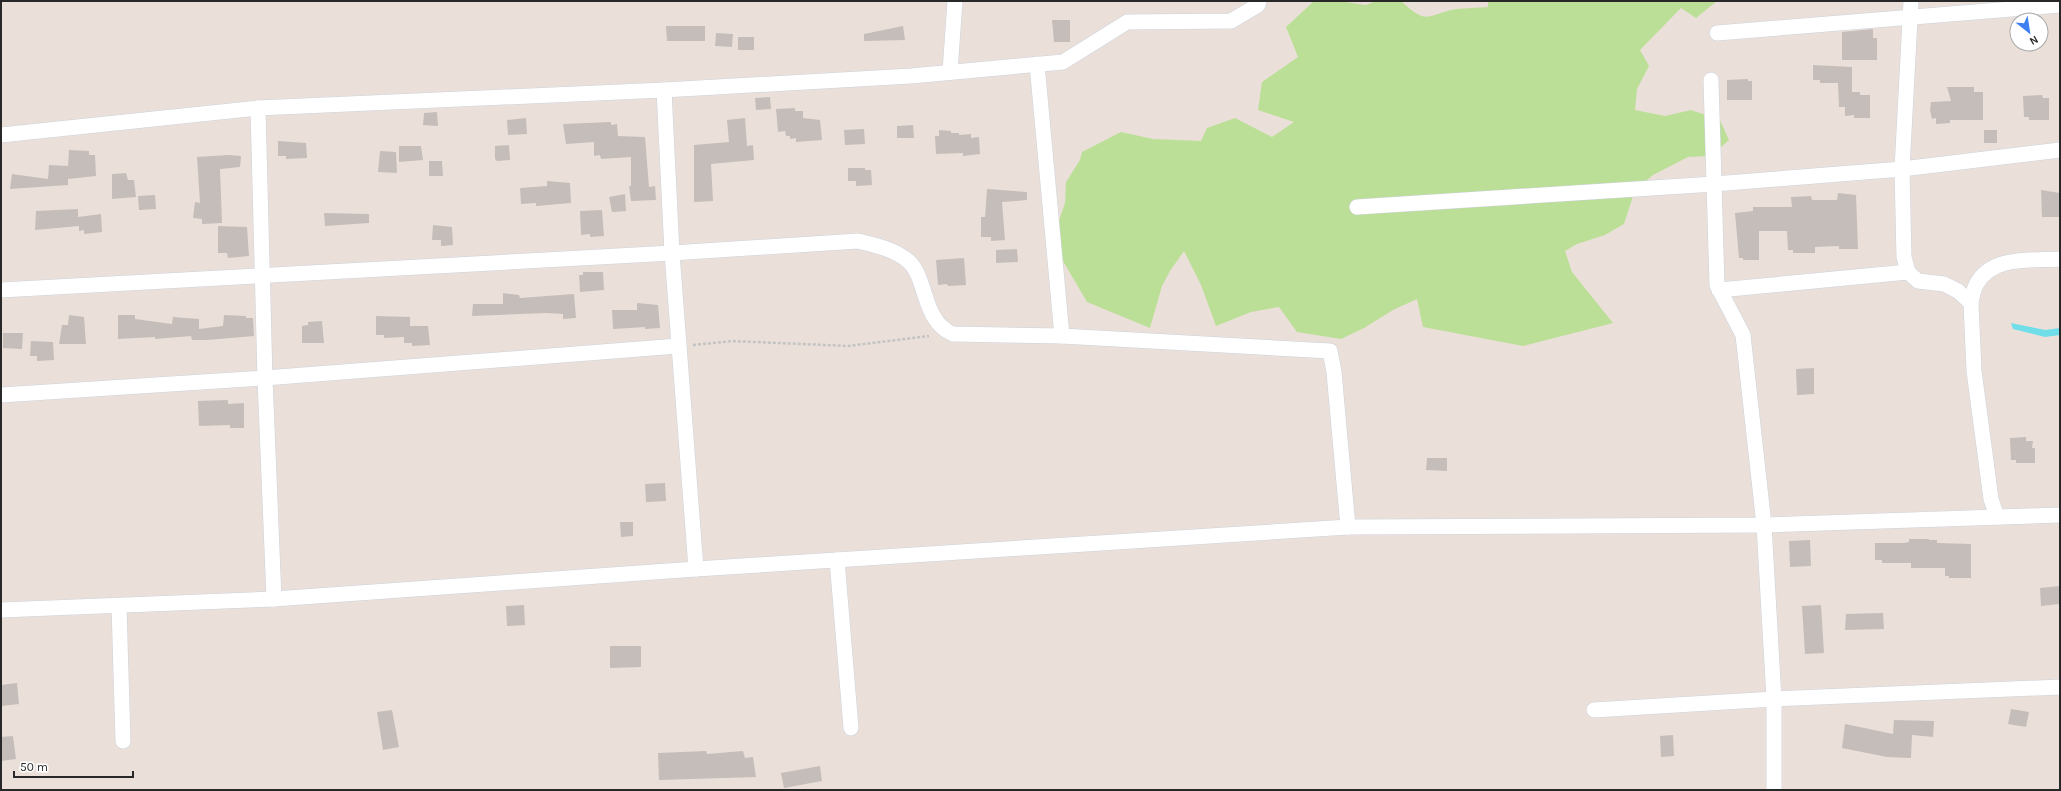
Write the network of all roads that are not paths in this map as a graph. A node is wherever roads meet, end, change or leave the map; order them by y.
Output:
1 (955, 1) edge
2 (1259, 1) edge
3 (1911, 1) edge
4 (2060, 5) edge
5 (1910, 18) junction
6 (1717, 33) dead end
7 (1037, 64) junction
8 (950, 72) junction
9 (1711, 80) dead end
10 (664, 90) junction
11 (258, 108) junction
12 (1, 135) edge
13 (2060, 150) edge
14 (1902, 169) junction
15 (1714, 184) junction
16 (1357, 207) dead end
17 (672, 253) junction
18 (2060, 259) edge
19 (1908, 272) junction
20 (262, 275) junction
21 (1, 290) edge
22 (1719, 290) junction
23 (1971, 303) junction
24 (1062, 336) junction
25 (678, 346) junction
26 (265, 378) junction
27 (1, 395) edge
28 (2060, 515) edge
29 (1997, 517) junction
30 (1764, 525) junction
31 (1348, 527) junction
32 (837, 560) junction
33 (696, 569) junction
34 (274, 599) junction
35 (119, 606) junction
36 (1, 610) edge
37 (2060, 687) edge
38 (1774, 699) junction
39 (1594, 710) dead end
40 (851, 728) dead end
41 (123, 741) dead end
42 (1774, 790) edge

1 - 8 street
2 - 7 street
3 - 5 street
4 - 5 street
5 - 6 street
5 - 14 street
7 - 8 street
7 - 24 street
8 - 10 street
9 - 15 street
10 - 11 street
10 - 17 street
11 - 12 street
11 - 20 street
13 - 14 street
14 - 15 street
14 - 19 street
15 - 16 street
15 - 22 street
17 - 20 street
17 - 24 street
17 - 25 street
18 - 23 street
19 - 22 street
19 - 23 street
20 - 21 street
20 - 26 street
22 - 30 street
23 - 29 street
24 - 31 street
25 - 26 street
25 - 33 street
26 - 27 street
26 - 34 street
28 - 29 street
29 - 30 street
30 - 31 street
30 - 38 street
31 - 32 street
32 - 33 street
32 - 40 street
33 - 34 street
34 - 35 street
35 - 36 street
35 - 41 street
37 - 38 street
38 - 39 street
38 - 42 street

